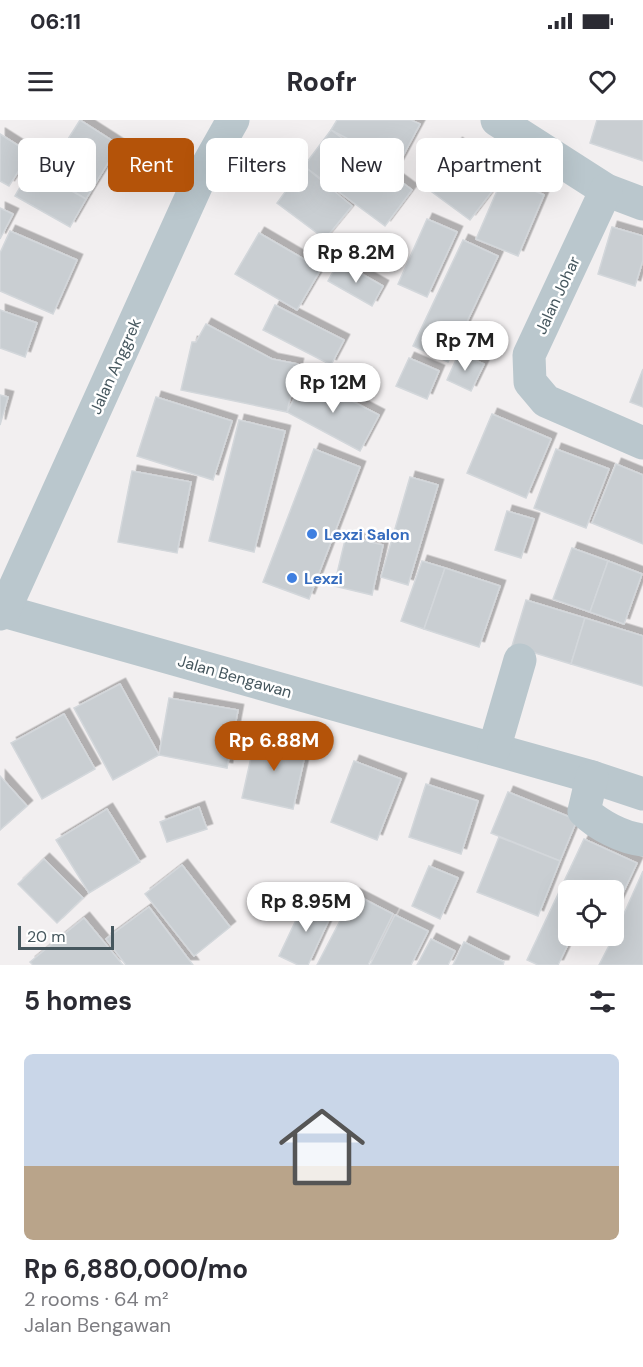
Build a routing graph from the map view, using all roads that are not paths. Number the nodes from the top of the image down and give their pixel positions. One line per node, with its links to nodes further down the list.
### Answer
1 (233, 120): 6 (street, Jalan Anggrek)
2 (497, 120): 3 (street)
3 (606, 190): 4 (street); 5 (street, Jalan Johar)
4 (643, 204)
5 (643, 443)
6 (1, 612): 8 (street, Jalan Bengawan)
7 (520, 660): 8 (street)
8 (494, 750): 9 (street, Jalan Bengawan)
9 (592, 777): 10 (street, Jalan Bengawan); 11 (street)
10 (643, 794)
11 (643, 840)

